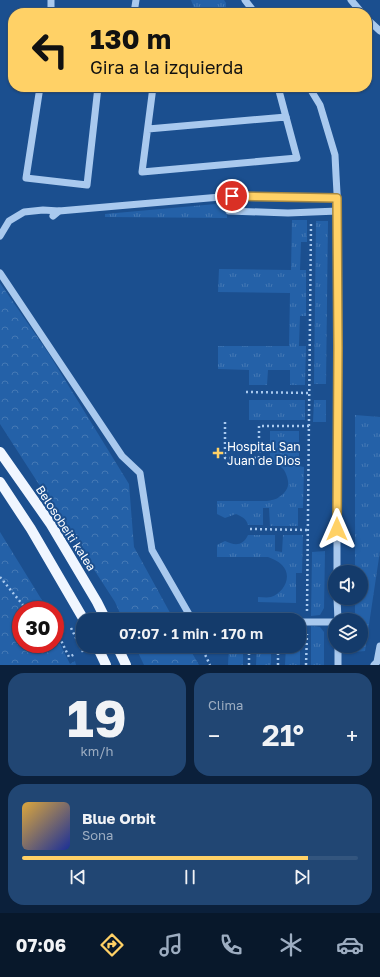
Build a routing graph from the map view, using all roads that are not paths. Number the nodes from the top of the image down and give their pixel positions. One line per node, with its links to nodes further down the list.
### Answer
1 (245, 0): 3 (street)
2 (351, 0): 4 (street)
3 (251, 8)
4 (358, 8)
5 (372, 24): 6 (street)
6 (380, 31)
7 (39, 92): 8 (street)
8 (97, 92)
9 (152, 92): 13 (street)
10 (279, 92): 12 (street)
11 (312, 92): 14 (street)
12 (286, 117): 13 (street); 13 (street)
13 (148, 129)
14 (337, 198): 15 (street); 16 (street)
15 (59, 211): 18 (street); 19 (street)
16 (338, 211): 17 (street); 23 (street)
17 (229, 212)
18 (53, 216)
19 (0, 236)
20 (0, 273): 26 (street)
21 (0, 452): 25 (main road, Belosobeiti kalea)
22 (0, 482): 24 (main road)
23 (337, 565)
24 (80, 613)
25 (102, 613)
26 (188, 613)
27 (306, 622): 28 (street)
28 (328, 622)
29 (380, 646): 36 (street)
30 (100, 653): 33 (main road)
31 (120, 653): 34 (main road)
32 (338, 653): 35 (street)
33 (106, 665)
34 (126, 665)
35 (338, 665)
36 (374, 665)

